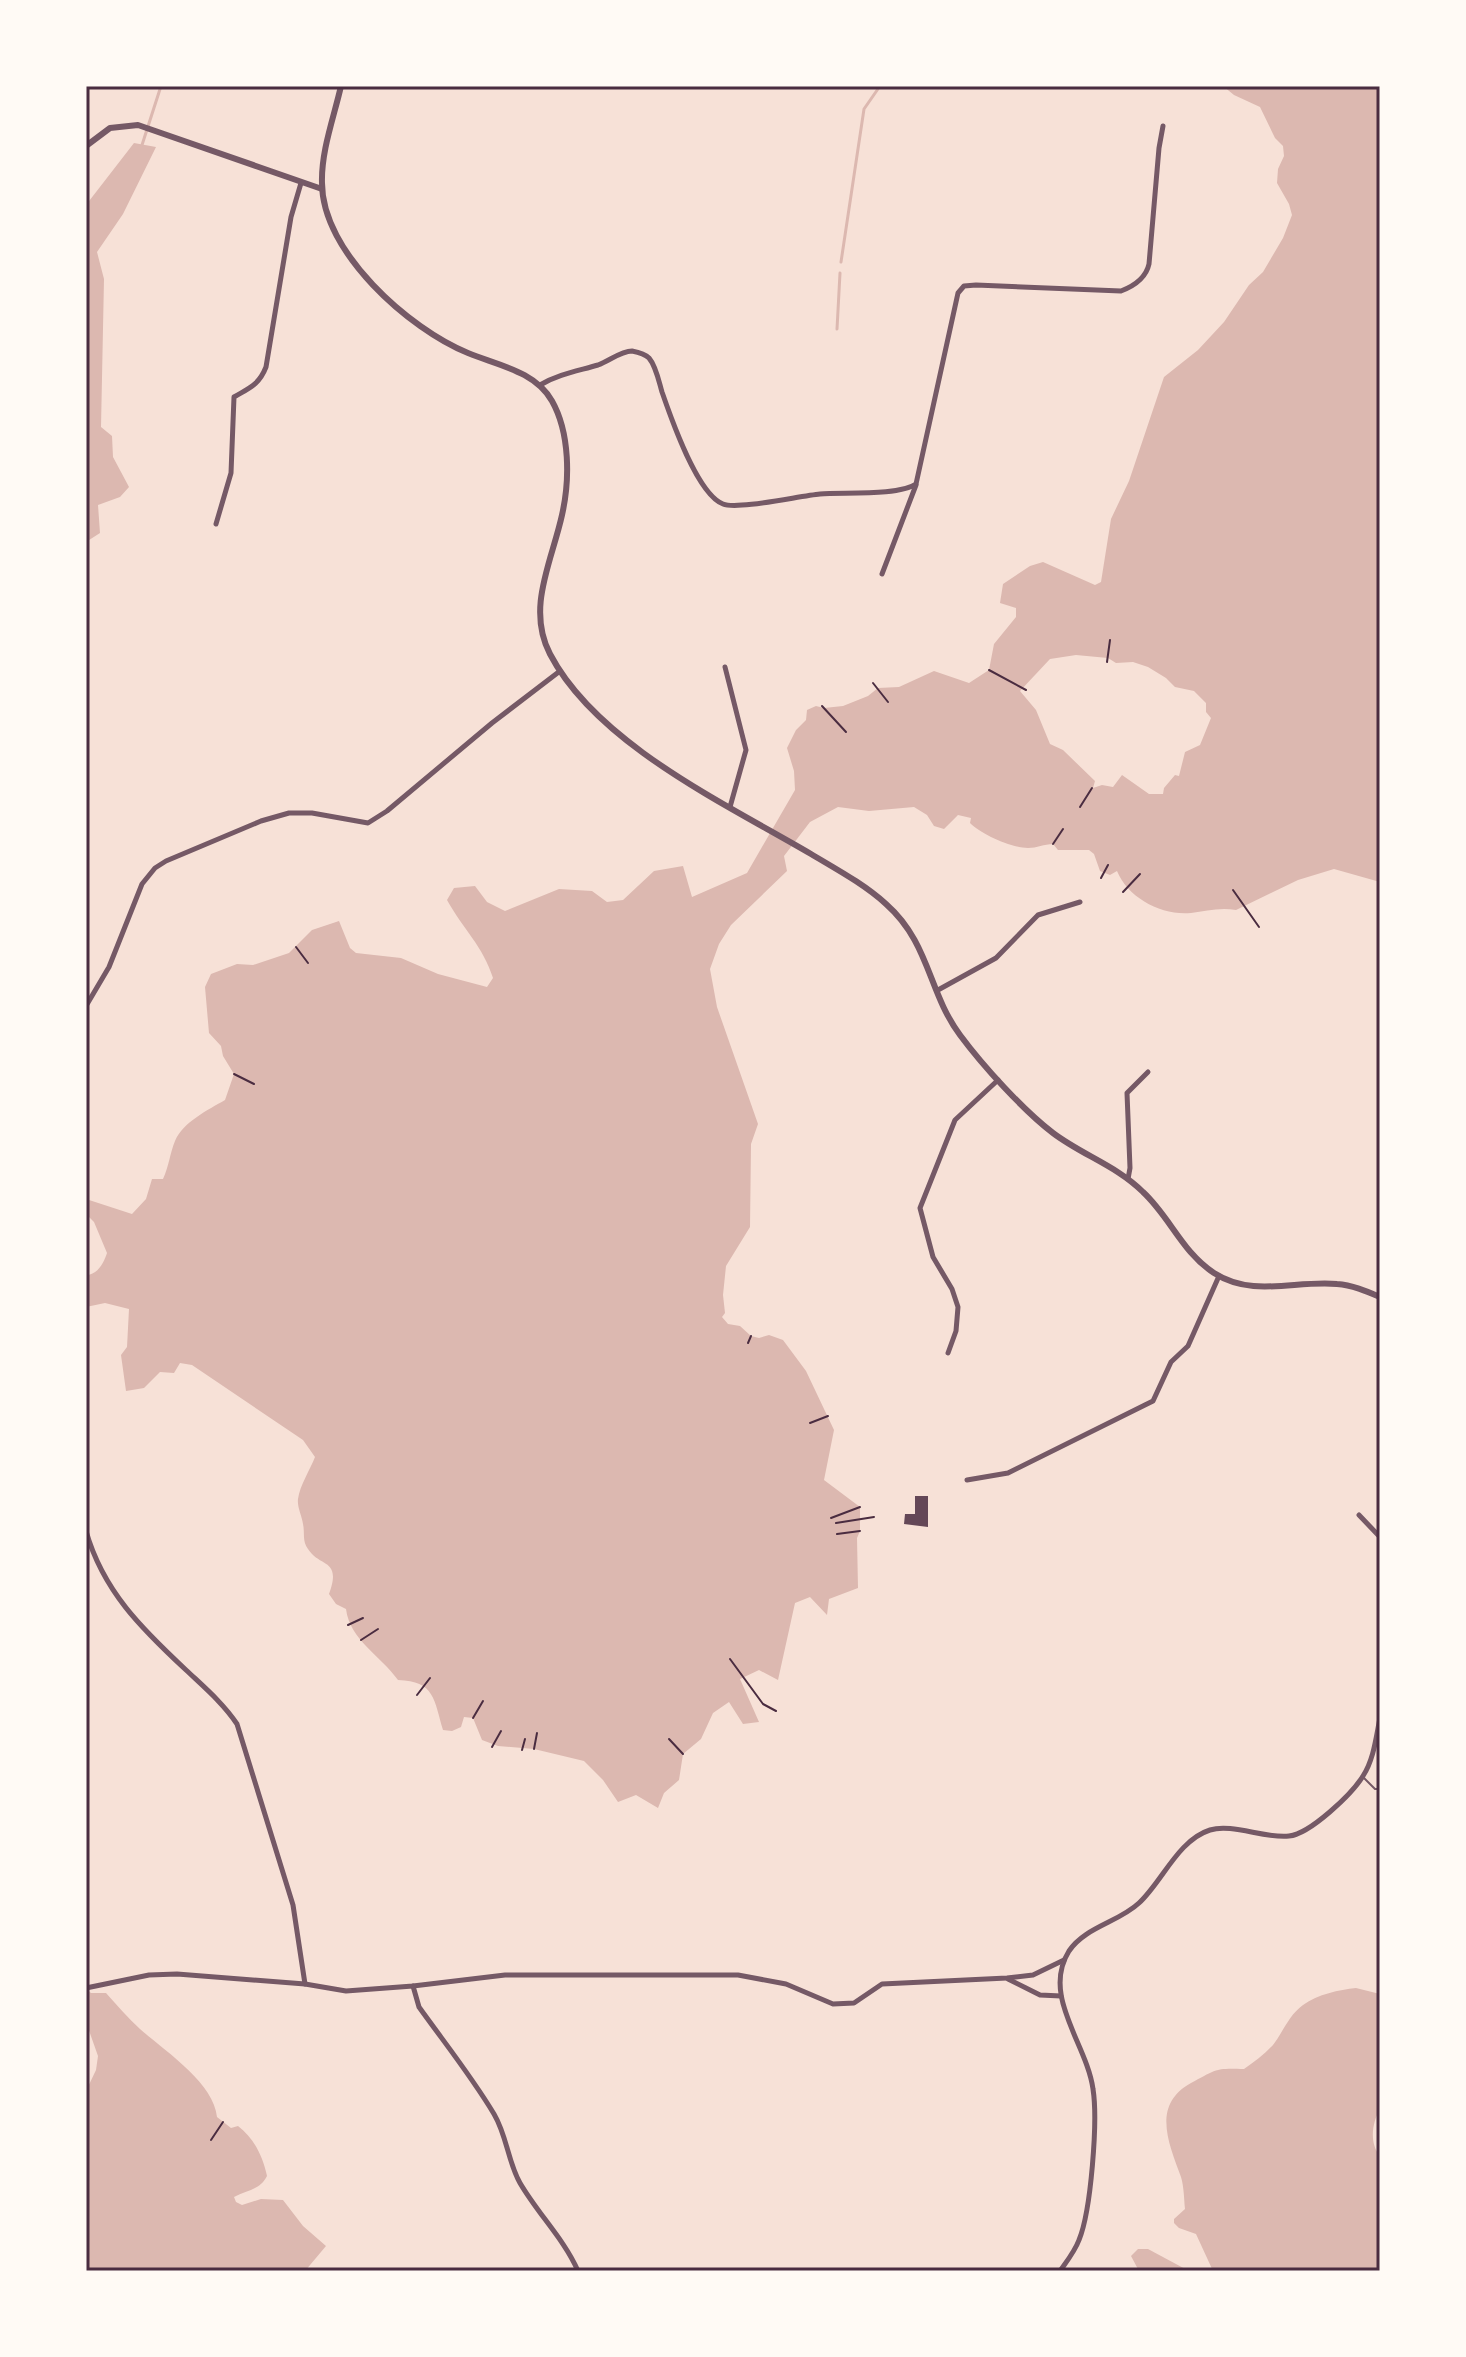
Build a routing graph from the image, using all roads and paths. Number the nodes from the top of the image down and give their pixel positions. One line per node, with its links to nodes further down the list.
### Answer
1 (341, 86): 5 (street)
2 (1163, 126): 7 (street)
3 (86, 146): 4 (street)
4 (301, 183): 5 (street); 8 (street)
5 (322, 189): 6 (street)
6 (540, 385): 7 (street); 14 (street)
7 (916, 484): 9 (street)
8 (216, 524)
9 (882, 574)
10 (1110, 640): 11 (path)
11 (1107, 662)
12 (725, 667): 21 (street)
13 (989, 670): 16 (path)
14 (560, 671): 21 (street); 35 (street)
15 (873, 683): 17 (path)
16 (1026, 690)
17 (888, 702)
18 (822, 706): 19 (path)
19 (846, 732)
20 (1092, 788): 22 (path)
21 (730, 807): 34 (street)
22 (1080, 807)
23 (1063, 829): 24 (path)
24 (1053, 844)
25 (1108, 865): 27 (path)
26 (1140, 874): 29 (path)
27 (1101, 878)
28 (1233, 890): 31 (path)
29 (1123, 892)
30 (1080, 902): 34 (street)
31 (1259, 927)
32 (296, 947): 33 (path)
33 (308, 963)
34 (938, 990): 38 (street)
35 (86, 1006)
36 (1148, 1072): 40 (street)
37 (234, 1074): 39 (path)
38 (999, 1079): 40 (street); 45 (street)
39 (254, 1084)
40 (1128, 1179): 41 (street)
41 (1219, 1276): 42 (street); 48 (street)
42 (1380, 1297)
43 (751, 1336): 44 (path)
44 (748, 1343)
45 (948, 1353)
46 (828, 1416): 47 (path)
47 (810, 1423)
48 (967, 1480)
49 (860, 1507): 52 (path)
50 (1359, 1515): 57 (street)
51 (874, 1517): 53 (path)
52 (831, 1518)
53 (836, 1523)
54 (86, 1531): 81 (street)
55 (860, 1531): 56 (path)
56 (837, 1534)
57 (1380, 1537)
58 (363, 1618): 59 (path)
59 (348, 1625)
60 (378, 1629): 61 (path)
61 (361, 1640)
62 (730, 1659): 66 (path)
63 (430, 1678): 64 (path)
64 (417, 1695)
65 (483, 1701): 67 (path)
66 (776, 1711)
67 (473, 1718)
68 (1380, 1718): 77 (street)
69 (501, 1731): 73 (path)
70 (537, 1733): 74 (path)
71 (525, 1739): 75 (path)
72 (669, 1739): 76 (path)
73 (492, 1747)
74 (534, 1749)
75 (522, 1750)
76 (683, 1754)
77 (1363, 1777): 78 (lane); 79 (street)
78 (1380, 1789)
79 (1064, 1960): 80 (street); 84 (street)
80 (1007, 1978): 82 (street); 84 (street)
81 (305, 1984): 82 (street); 83 (street)
82 (413, 1986): 87 (street)
83 (86, 1988)
84 (1061, 1996): 88 (street)
85 (223, 2122): 86 (path)
86 (211, 2140)
87 (578, 2271)
88 (1060, 2271)

